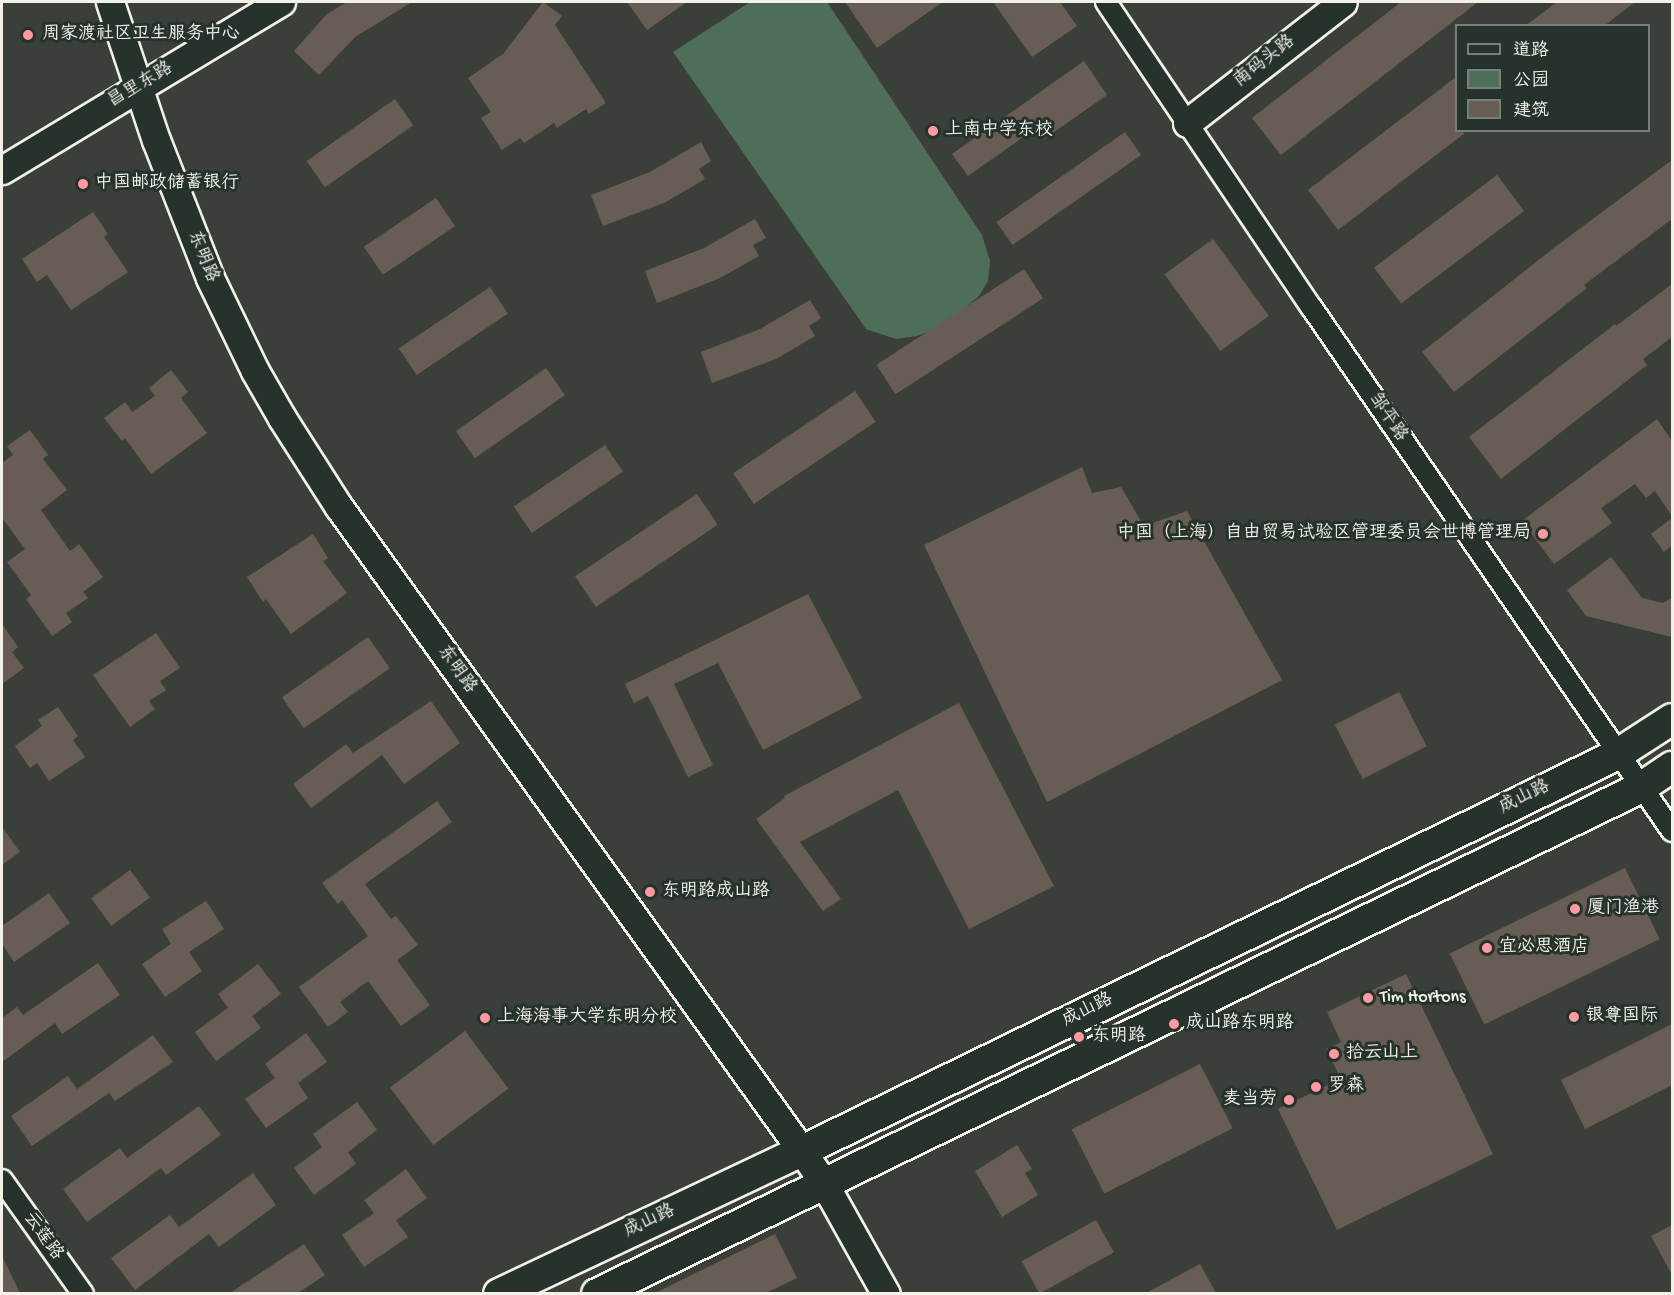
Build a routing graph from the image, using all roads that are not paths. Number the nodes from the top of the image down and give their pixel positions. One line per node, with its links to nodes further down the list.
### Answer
1 (110, 2): 5 (main road, 东明路)
2 (281, 2): 5 (main road, 昌里东路)
3 (1106, 2): 6 (street, 邹平路)
4 (1343, 2): 6 (main road, 南码头路)
5 (138, 88): 7 (main road, 昌里东路); 13 (main road, 东明路)
6 (1186, 123): 9 (street, 邹平路)
7 (2, 170)
8 (1672, 719): 9 (main road, 成山路)
9 (1618, 754): 11 (street, 邹平路); 13 (main road, 成山路)
10 (1672, 767): 11 (main road)
11 (1642, 787): 12 (street, 邹平路); 15 (main road)
12 (1672, 831)
13 (802, 1151): 15 (main road, 东明路); 17 (main road, 成山路)
14 (2, 1180): 16 (street, 云莲路)
15 (825, 1185): 18 (main road); 19 (main road, 东明路)
16 (82, 1293)
17 (499, 1293)
18 (597, 1293)
19 (886, 1293)

